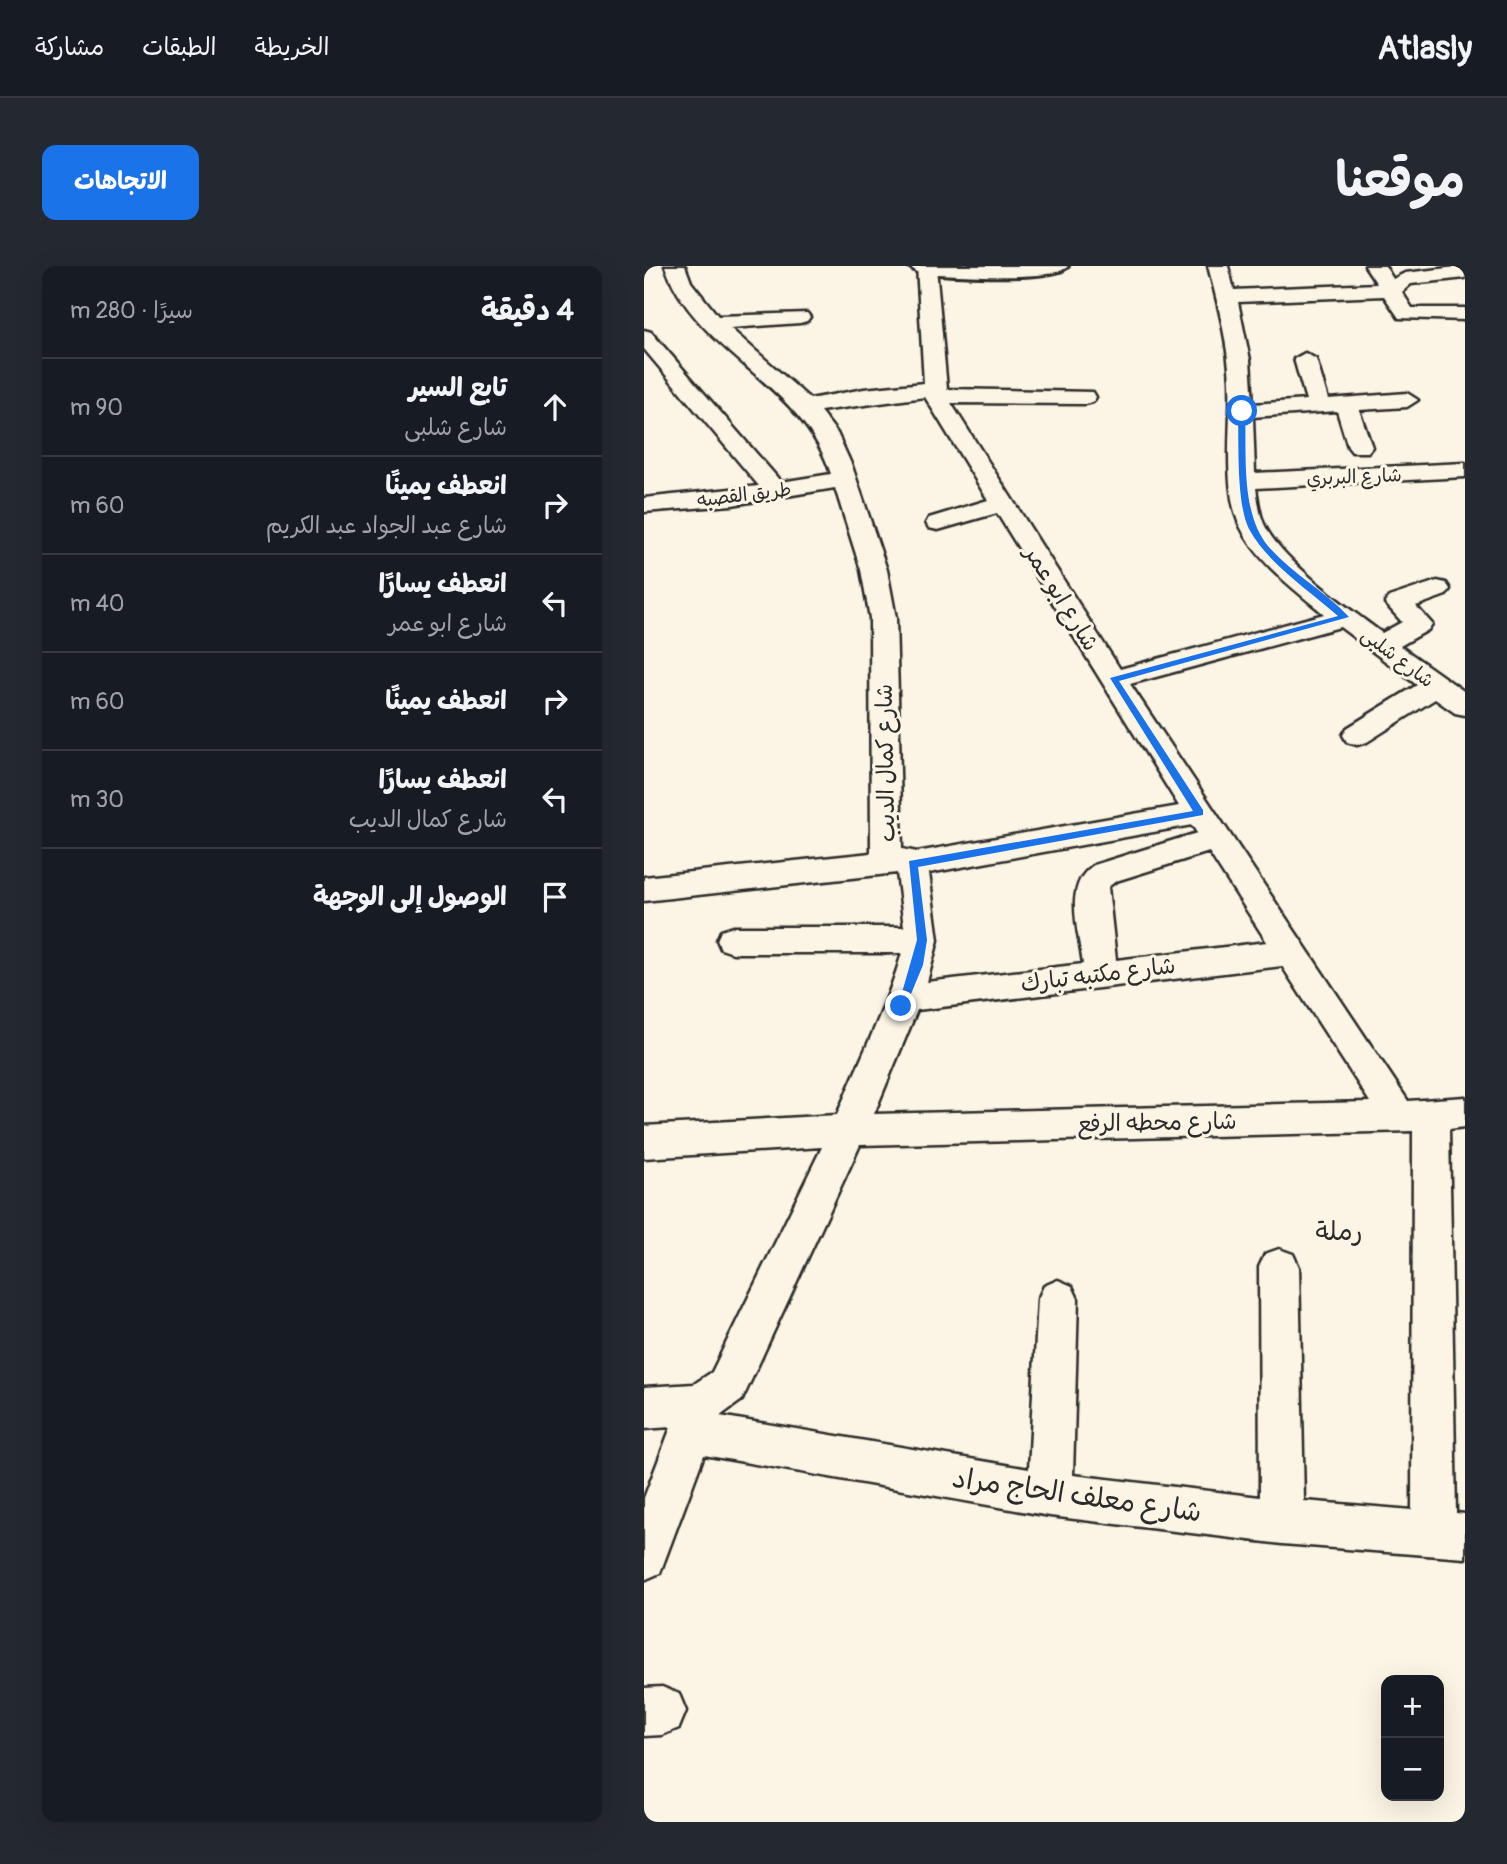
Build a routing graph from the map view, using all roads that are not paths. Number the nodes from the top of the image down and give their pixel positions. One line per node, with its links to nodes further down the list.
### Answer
1 (675, 266): 12 (street, شارع كمال الديب)
2 (919, 266): 6 (main road)
3 (1057, 266): 6 (main road)
4 (1218, 266): 9 (street, شارع شلبى)
5 (1375, 266): 8 (street)
6 (926, 267): 15 (street, شارع ابو عمر)
7 (1465, 272): 8 (street)
8 (1391, 290): 9 (street); 10 (street)
9 (1226, 296): 21 (street, شارع شلبى)
10 (1465, 314)
11 (800, 317): 12 (street)
12 (712, 323): 20 (street, شارع كمال الديب)
13 (644, 336): 27 (street)
14 (1305, 359): 19 (street)
15 (935, 393): 16 (street); 20 (street); 28 (street, شارع ابو عمر)
16 (1085, 397)
17 (1407, 401): 18 (street)
18 (1345, 403): 19 (street); 22 (street)
19 (1319, 405): 21 (street)
20 (805, 407): 24 (street, شارع كمال الديب)
21 (1242, 411): 25 (street, شارع شلبى)
22 (1360, 447)
23 (1454, 471): 25 (street, شارع البربري); 26 (street)
24 (843, 479): 27 (street, طريق القصبه); 39 (street, شارع كمال الديب)
25 (1244, 481): 32 (street, شارع شلبى)
26 (1465, 487)
27 (776, 491): 29 (street, طريق القصبه)
28 (1003, 503): 30 (street); 34 (street, شارع ابو عمر)
29 (644, 505)
30 (939, 523)
31 (1437, 589): 33 (street)
32 (1345, 617): 33 (street, شارع شلبى); 34 (street)
33 (1381, 645): 35 (street, شارع شلبى)
34 (1113, 680): 38 (street, شارع ابو عمر)
35 (1436, 686): 36 (street, شارع شلبى); 37 (street)
36 (1465, 706)
37 (1357, 735)
38 (1208, 825): 39 (street); 43 (street, شارع ابو عمر); 44 (street)
39 (900, 864): 40 (street); 42 (street, شارع كمال الديب)
40 (644, 889)
41 (733, 940): 42 (street)
42 (922, 940): 45 (street, شارع كمال الديب)
43 (1290, 952): 44 (street, شارع مكتبه تبارك); 46 (street, شارع ابو عمر)
44 (1101, 973): 45 (street, شارع مكتبه تبارك)
45 (906, 998): 47 (street, شارع كمال الديب)
46 (1432, 1115): 47 (street, شارع محطه الرفع); 55 (street)
47 (849, 1130): 48 (street, شارع محطه الرفع); 51 (street, شارع كمال الديب)
48 (644, 1142)
49 (1279, 1267): 54 (street)
50 (1058, 1298): 53 (street)
51 (706, 1407): 52 (street, شارع معلف الحاج مراد); 53 (street, شارع معلف الحاج مراد); 56 (street, شارع كمال الديب)
52 (644, 1408)
53 (1050, 1494): 54 (street, شارع معلف الحاج مراد)
54 (1282, 1522): 55 (street, شارع معلف الحاج مراد)
55 (1449, 1535)
56 (644, 1557)

